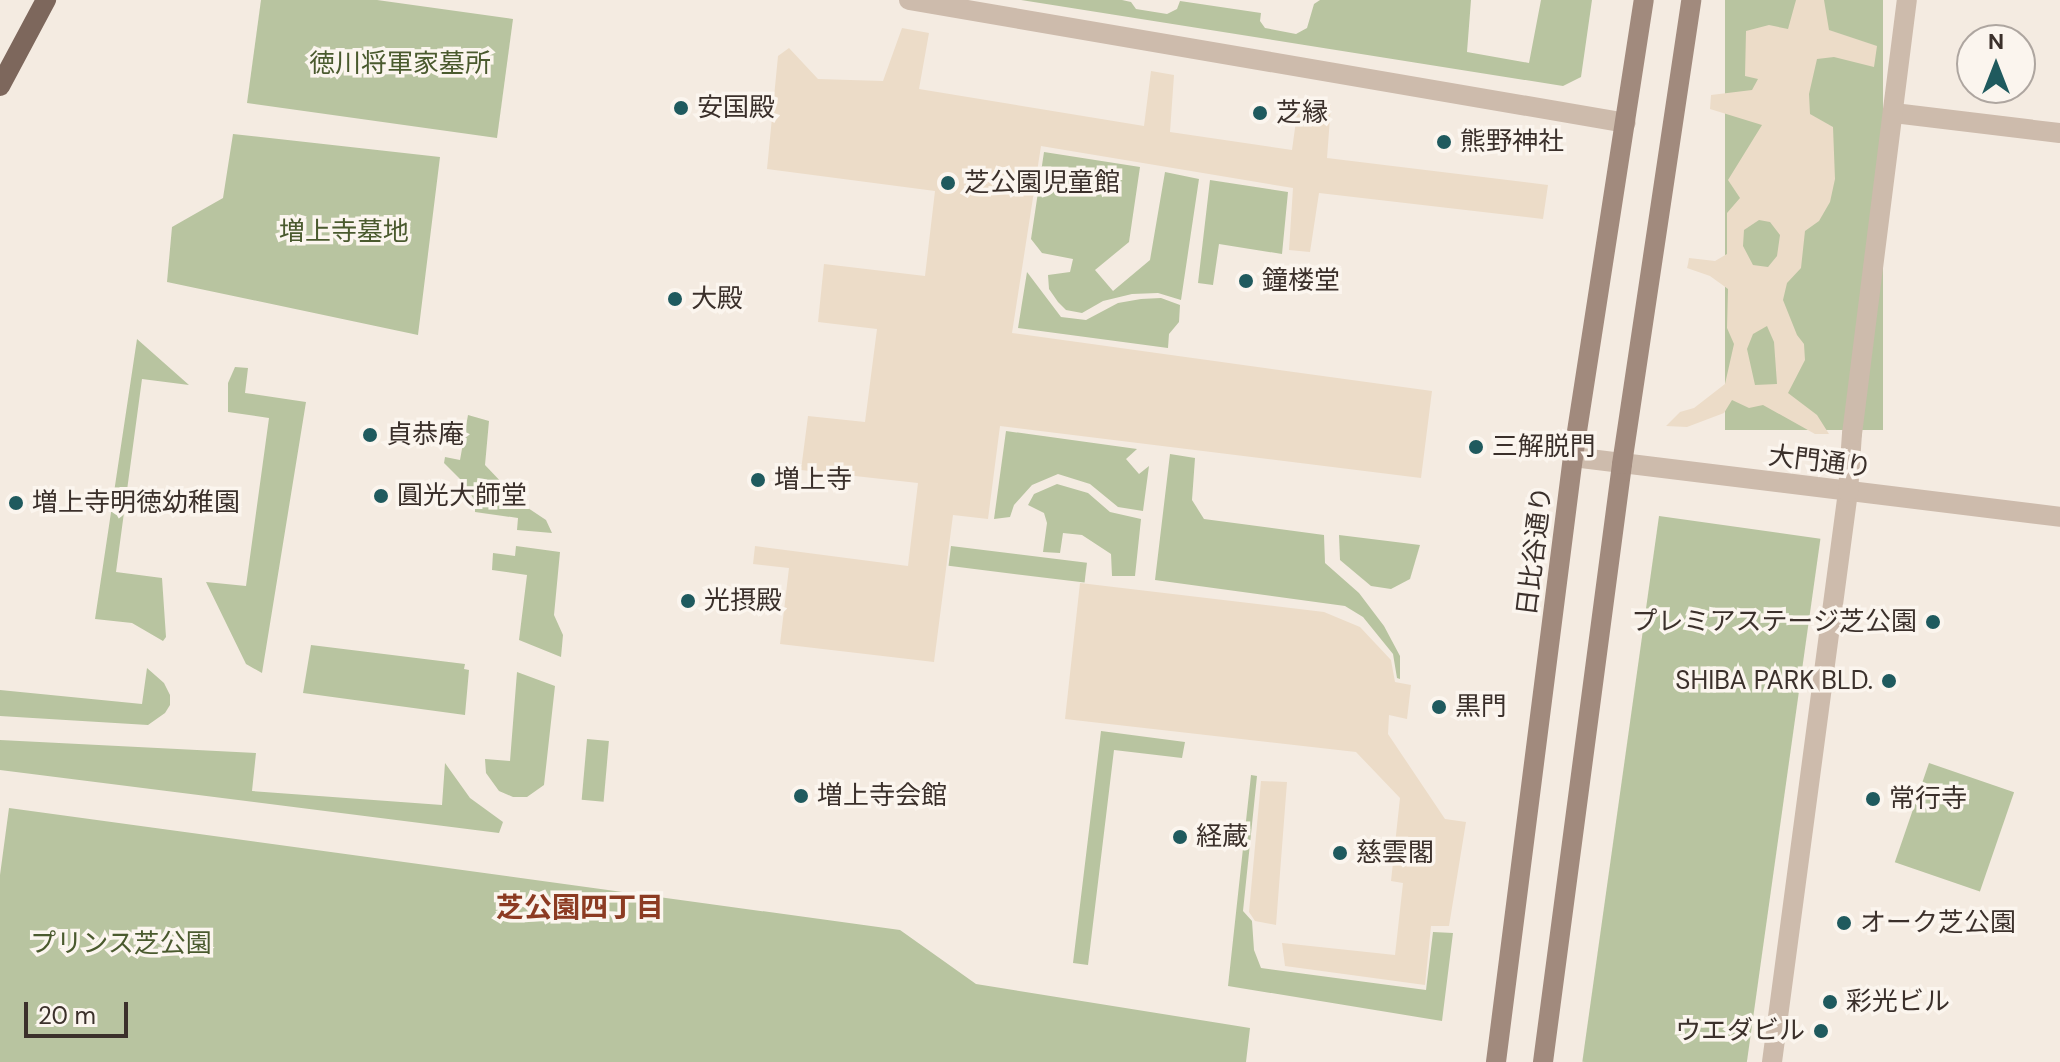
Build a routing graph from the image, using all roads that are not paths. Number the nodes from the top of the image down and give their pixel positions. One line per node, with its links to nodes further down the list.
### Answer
1 (46, 0): 6 (main road)
2 (909, 0): 8 (street)
3 (1644, 0): 8 (main road, 日比谷通り)
4 (1691, 0): 11 (main road)
5 (1907, 0): 7 (street)
6 (0, 86)
7 (1894, 113): 9 (street); 12 (street)
8 (1626, 123): 10 (main road, 日比谷通り)
9 (2060, 133)
10 (1573, 457): 11 (street, 大門通り); 14 (main road, 日比谷通り)
11 (1622, 464): 12 (street, 大門通り); 15 (main road)
12 (1848, 492): 13 (street, 大門通り); 16 (street)
13 (2060, 517)
14 (1496, 1062)
15 (1543, 1062)
16 (1772, 1062)

